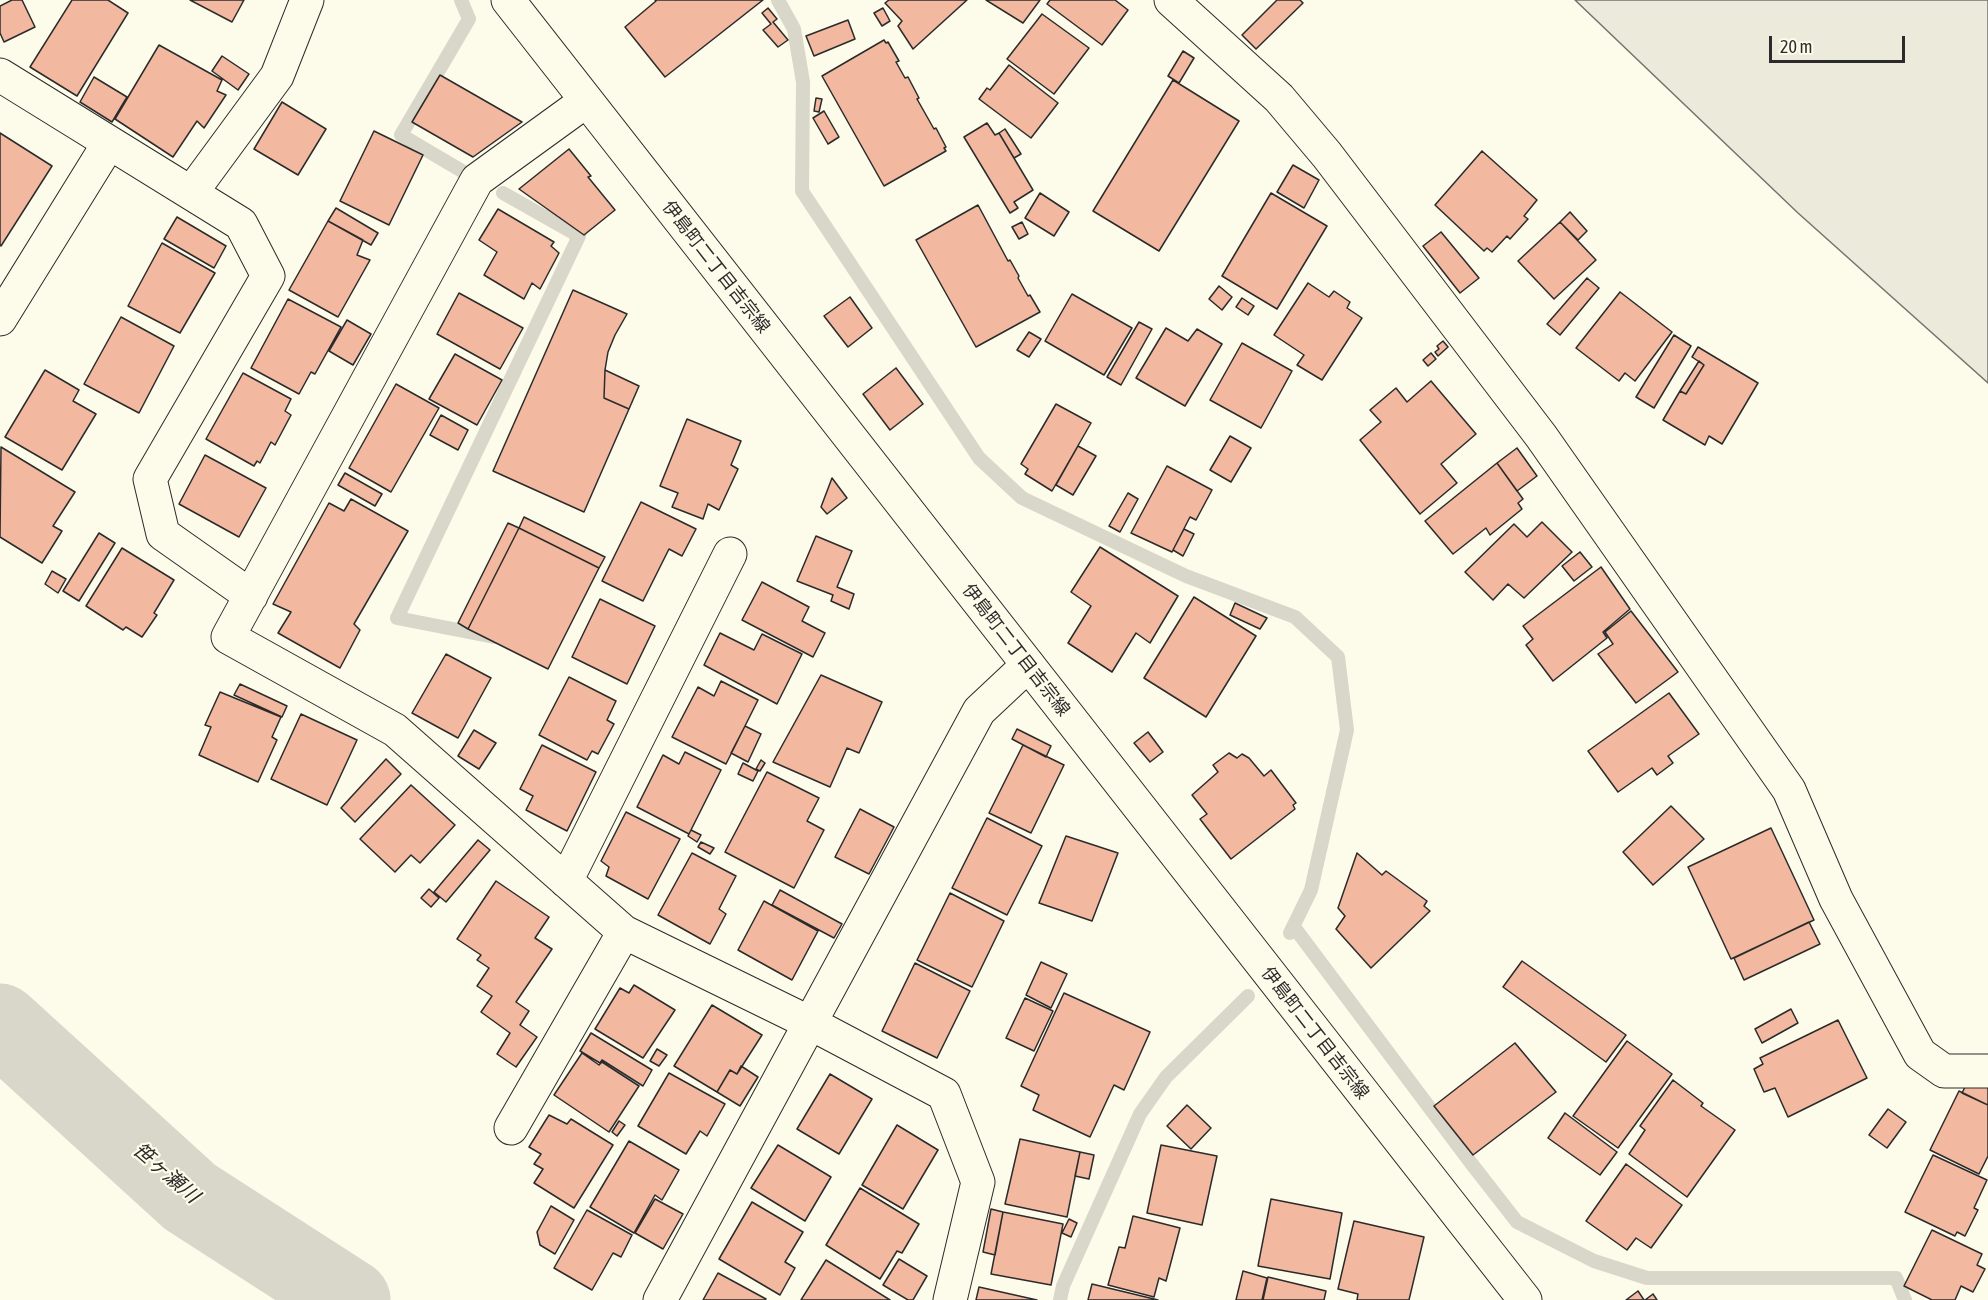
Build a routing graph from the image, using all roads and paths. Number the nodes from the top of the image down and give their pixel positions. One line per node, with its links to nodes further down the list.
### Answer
1 (307, 0): 7 (street)
2 (508, 0): 5 (street, 伊島町二丁目吉宗線)
3 (1171, 0): 15 (street)
4 (0, 75): 6 (street)
5 (586, 101): 10 (street); 11 (street, 伊島町二丁目吉宗線)
6 (109, 143): 7 (street); 8 (street)
7 (191, 193): 10 (street)
8 (0, 319)
9 (730, 554): 12 (street)
10 (251, 596): 12 (street)
11 (1028, 665): 14 (street); 19 (street, 伊島町二丁目吉宗線)
12 (566, 881): 13 (street)
13 (624, 932): 14 (street); 16 (street)
14 (810, 1023): 17 (street); 18 (street)
15 (1988, 1071)
16 (511, 1128)
17 (660, 1300)
18 (950, 1300)
19 (1525, 1300)

